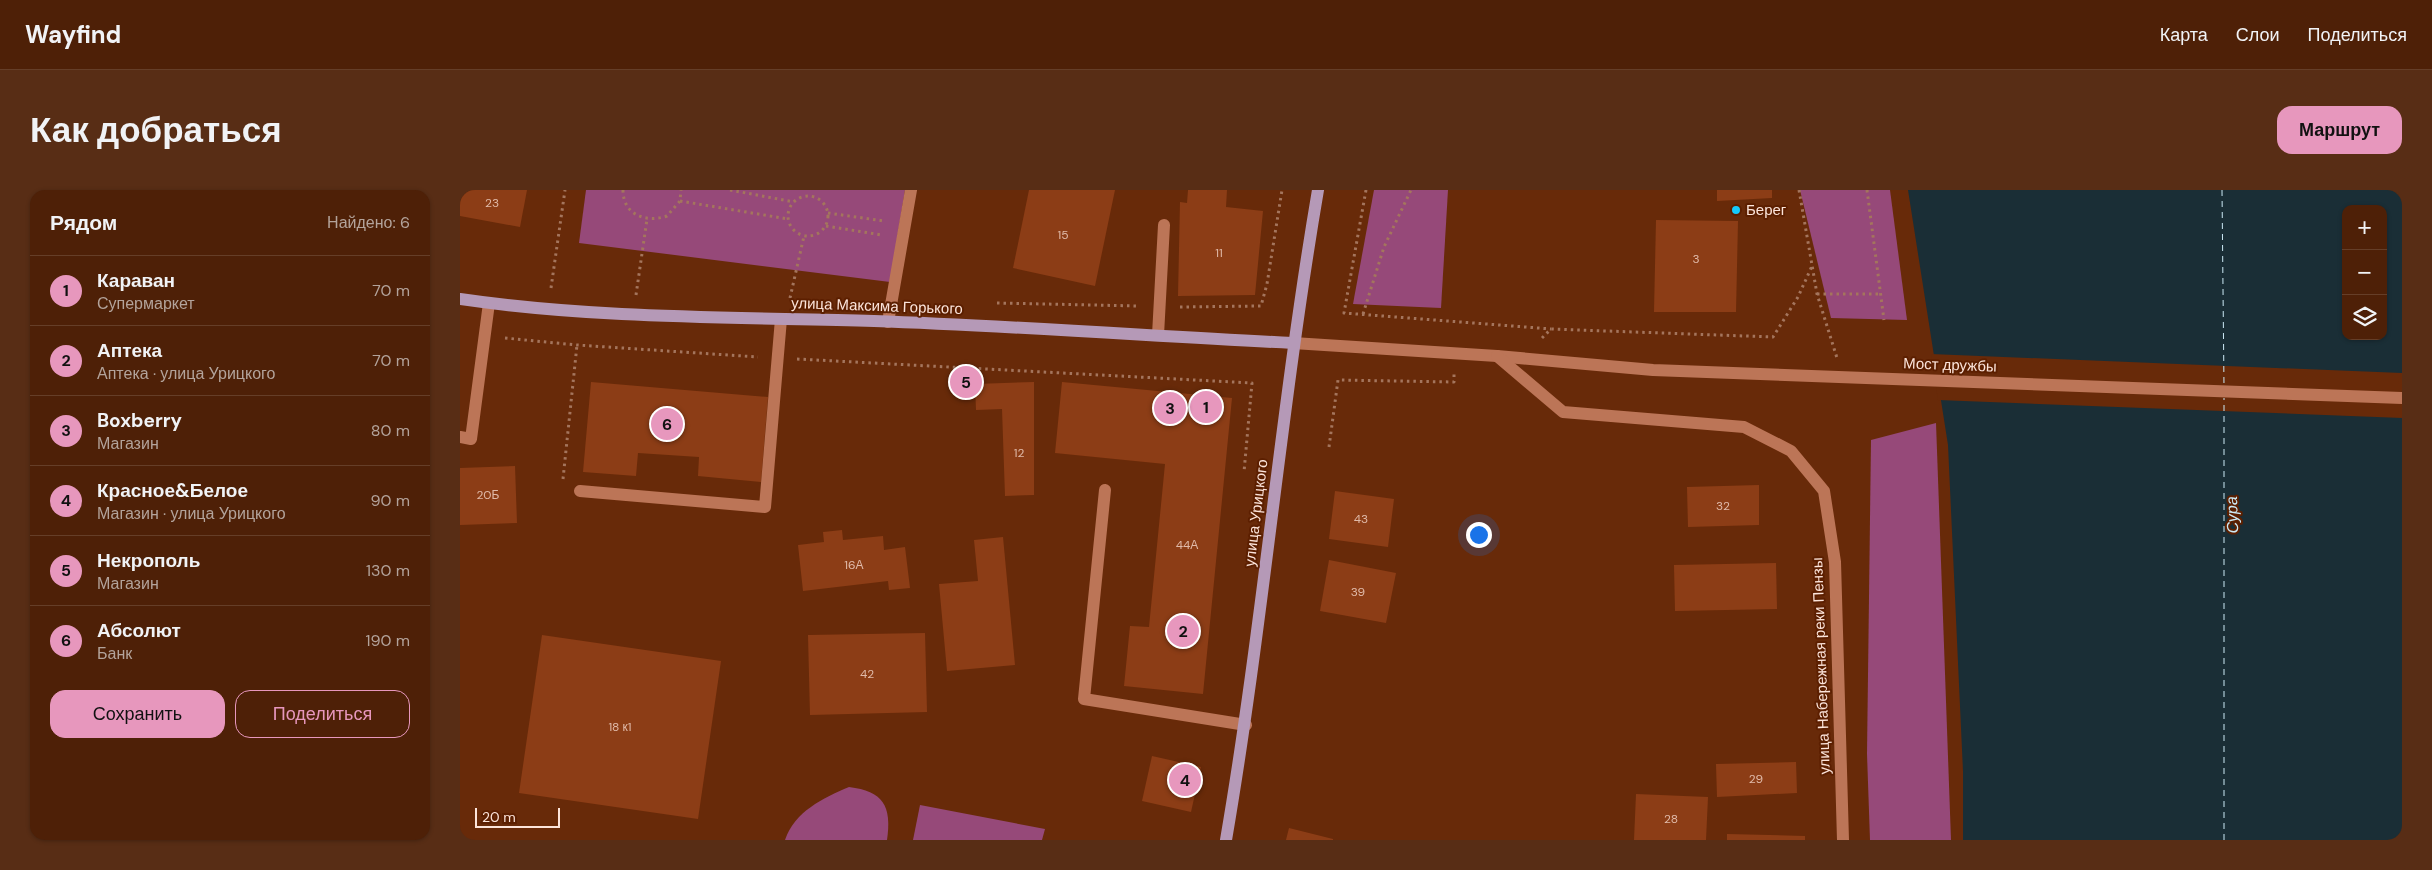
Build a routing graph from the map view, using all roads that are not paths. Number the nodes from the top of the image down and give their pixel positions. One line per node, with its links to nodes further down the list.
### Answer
1 (911, 190): 7 (street)
2 (1318, 190): 9 (main road, улица Урицкого)
3 (1164, 225): 8 (street)
4 (460, 299): 5 (main road, улица Максима Горького)
5 (489, 304): 6 (main road, улица Максима Горького); 12 (street)
6 (781, 319): 7 (main road, улица Максима Горького); 14 (street)
7 (888, 322): 8 (main road, улица Максима Горького)
8 (1158, 335): 9 (main road, улица Максима Горького)
9 (1293, 343): 10 (street, Мост дружбы); 15 (main road, улица Урицкого)
10 (1497, 356): 11 (street, Мост дружбы); 17 (street, улица Набережная реки Пензы)
11 (2402, 398)
12 (460, 437)
13 (1105, 490): 15 (street)
14 (580, 491)
15 (1246, 725): 16 (main road, улица Урицкого)
16 (1226, 840)
17 (1843, 840)

